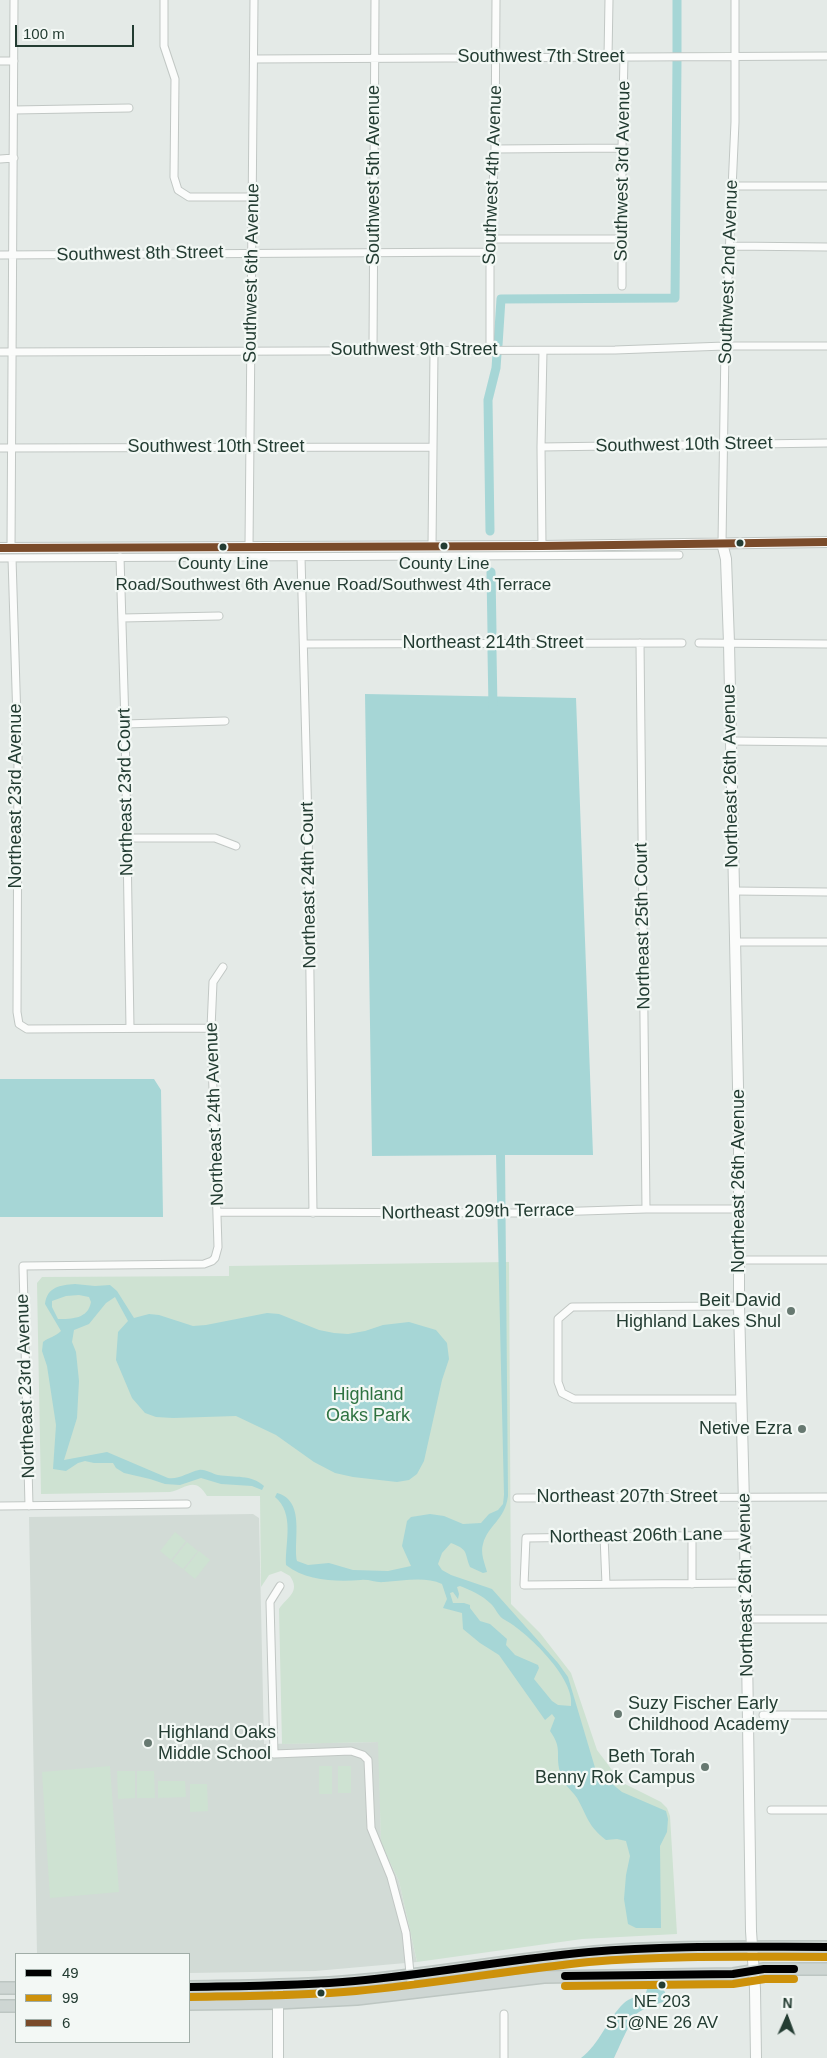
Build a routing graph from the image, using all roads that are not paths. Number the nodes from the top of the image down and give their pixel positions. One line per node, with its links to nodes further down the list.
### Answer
1 (14, 0): 16 (street, Northeast 23rd Avenue)
2 (164, 0): 25 (street)
3 (254, 0): 14 (street, Southwest 6th Avenue)
4 (375, 0): 12 (street, Southwest 5th Avenue)
5 (496, 0): 13 (street, Southwest 4th Avenue)
6 (609, 0): 10 (street, Southwest 3rd Avenue)
7 (735, 0): 8 (street, Southwest 2nd Avenue)
8 (735, 56): 9 (street, Southwest 7th Street); 11 (street, Southwest 7th Street); 23 (street, Southwest 2nd Avenue)
9 (827, 56)
10 (608, 57): 11 (street, Southwest 7th Street); 13 (street, Southwest 7th Street)
11 (624, 57): 19 (street, Southwest 3rd Avenue)
12 (375, 58): 13 (street, Southwest 7th Street); 14 (street, Southwest 7th Street); 32 (street, Southwest 5th Avenue)
13 (497, 58): 20 (street, Southwest 4th Avenue)
14 (254, 59): 25 (street, Southwest 6th Avenue)
15 (0, 61): 16 (street)
16 (14, 61): 18 (street, Northeast 23rd Avenue)
17 (129, 108): 18 (street)
18 (14, 110): 21 (street, Northeast 23rd Avenue)
19 (622, 148): 20 (street); 27 (street, Southwest 3rd Avenue)
20 (495, 149): 26 (street, Southwest 4th Avenue)
21 (14, 158): 22 (street); 34 (street, Northeast 23rd Avenue)
22 (0, 159)
23 (732, 186): 24 (street); 28 (street, Southwest 2nd Avenue)
24 (827, 186)
25 (253, 197): 30 (street, Southwest 6th Avenue)
26 (490, 239): 27 (street); 31 (street, Southwest 4th Avenue)
27 (622, 239): 35 (street, Southwest 3rd Avenue)
28 (730, 246): 29 (street); 36 (street, Southwest 2nd Avenue)
29 (827, 247)
30 (252, 252): 32 (street, Southwest 8th Street); 34 (street, Southwest 8th Street); 38 (street, Southwest 6th Avenue)
31 (490, 252): 32 (street, Southwest 8th Street); 40 (street, Southwest 4th Avenue)
32 (374, 254): 39 (street, Southwest 5th Avenue)
33 (0, 255): 34 (street, Southwest 8th Street)
34 (14, 255): 44 (street, Northeast 23rd Avenue)
35 (622, 286)
36 (725, 346): 37 (street, Southwest 9th Street); 42 (street, Southwest 9th Street); 46 (street, Southwest 2nd Avenue)
37 (827, 346)
38 (252, 350): 39 (street, Southwest 9th Street); 44 (street, Southwest 9th Street); 47 (street, Southwest 6th Avenue)
39 (373, 350): 41 (street, Southwest 9th Street)
40 (490, 350): 41 (street, Southwest 9th Street); 42 (street, Southwest 9th Street)
41 (434, 351): 48 (street)
42 (544, 351): 49 (street)
43 (0, 352): 44 (street, Southwest 9th Street)
44 (14, 352): 51 (street, Northeast 23rd Avenue)
45 (827, 443): 46 (street, Southwest 10th Street)
46 (724, 444): 49 (street, Southwest 10th Street); 53 (street, Southwest 2nd Avenue)
47 (251, 447): 48 (street, Southwest 10th Street); 51 (street, Southwest 10th Street); 54 (street, Southwest 6th Avenue)
48 (432, 447): 55 (street)
49 (541, 447): 56 (street)
50 (0, 448): 51 (street, Southwest 10th Street)
51 (10, 448): 58 (street, Northeast 23rd Avenue)
52 (827, 542): 53 (street)
53 (722, 544): 56 (street); 68 (street, Northeast 26th Avenue)
54 (250, 546): 55 (street); 58 (street)
55 (432, 546): 56 (street)
56 (542, 546)
57 (0, 548): 58 (street)
58 (12, 553): 60 (street); 62 (street); 82 (street, Northeast 23rd Avenue)
59 (679, 555): 61 (street)
60 (120, 557): 61 (street); 64 (street, Northeast 23rd Court)
61 (301, 557): 69 (street, Northeast 24th Court)
62 (0, 558)
63 (219, 616): 64 (street)
64 (122, 618): 72 (street, Northeast 23rd Court)
65 (640, 643): 66 (street, Northeast 214th Street); 69 (street, Northeast 214th Street); 84 (street, Northeast 25th Court)
66 (682, 643)
67 (699, 643): 68 (street)
68 (729, 643): 70 (street); 73 (street, Northeast 26th Avenue)
69 (304, 644): 87 (street, Northeast 24th Court)
70 (827, 644)
71 (226, 721): 72 (street)
72 (125, 724): 75 (street, Northeast 23rd Court)
73 (731, 741): 74 (street); 77 (street, Northeast 26th Avenue)
74 (827, 742)
75 (127, 838): 76 (street); 82 (street, Northeast 23rd Court)
76 (236, 846)
77 (734, 891): 78 (street); 79 (street, Northeast 26th Avenue)
78 (827, 892)
79 (735, 942): 80 (street); 85 (street, Northeast 26th Avenue)
80 (827, 942)
81 (223, 967): 83 (street, Northeast 24th Avenue)
82 (130, 1028): 83 (street)
83 (211, 1028): 86 (street, Northeast 24th Avenue)
84 (646, 1209): 85 (street, Northeast 209th Terrace); 87 (street, Northeast 209th Terrace)
85 (738, 1209): 88 (street, Northeast 26th Avenue)
86 (218, 1212): 87 (street, Northeast 209th Terrace); 90 (street, Northeast 24th Avenue)
87 (313, 1213)
88 (739, 1260): 89 (street); 91 (street, Northeast 26th Avenue)
89 (827, 1260)
90 (23, 1266): 98 (street, Northeast 23rd Avenue)
91 (739, 1306): 92 (street, Northeast 26th Avenue); 92 (street)
92 (741, 1399): 93 (street, Northeast 26th Avenue)
93 (744, 1497): 94 (street, Northeast 207th Street); 95 (street, Northeast 207th Street); 99 (street, Northeast 26th Avenue)
94 (827, 1497)
95 (517, 1498)
96 (187, 1504): 98 (street)
97 (0, 1506): 98 (street)
98 (30, 1506)
99 (745, 1535): 101 (street, Northeast 206th Lane); 102 (street, Northeast 26th Avenue)
100 (604, 1536): 101 (street, Northeast 206th Lane); 103 (street); 103 (street, Northeast 206th Lane)
101 (692, 1536): 104 (street)
102 (746, 1583): 104 (street); 106 (street, Northeast 26th Avenue)
103 (606, 1584): 104 (street)
104 (692, 1584)
105 (280, 1586): 116 (street)
106 (746, 1619): 107 (street); 113 (street, Northeast 26th Avenue)
107 (827, 1619)
108 (763, 1715): 109 (street)
109 (827, 1715)
110 (771, 1810): 111 (street)
111 (827, 1810)
112 (827, 1947): 113 (main road)
113 (752, 1948): 115 (street, Northeast 26th Avenue); 116 (main road)
114 (827, 1969): 115 (main road)
115 (754, 1971): 121 (main road); 129 (street, Northeast 26th Avenue)
116 (410, 1975): 117 (main road); 121 (street)
117 (278, 1986): 118 (main road); 122 (street)
118 (190, 1987)
119 (0, 1988): 120 (main road)
120 (15, 1988)
121 (412, 1993): 122 (main road)
122 (278, 2003): 123 (main road); 127 (street)
123 (190, 2004)
124 (0, 2006): 125 (main road)
125 (15, 2006)
126 (504, 2014): 128 (street)
127 (278, 2058)
128 (504, 2058)
129 (756, 2058)

